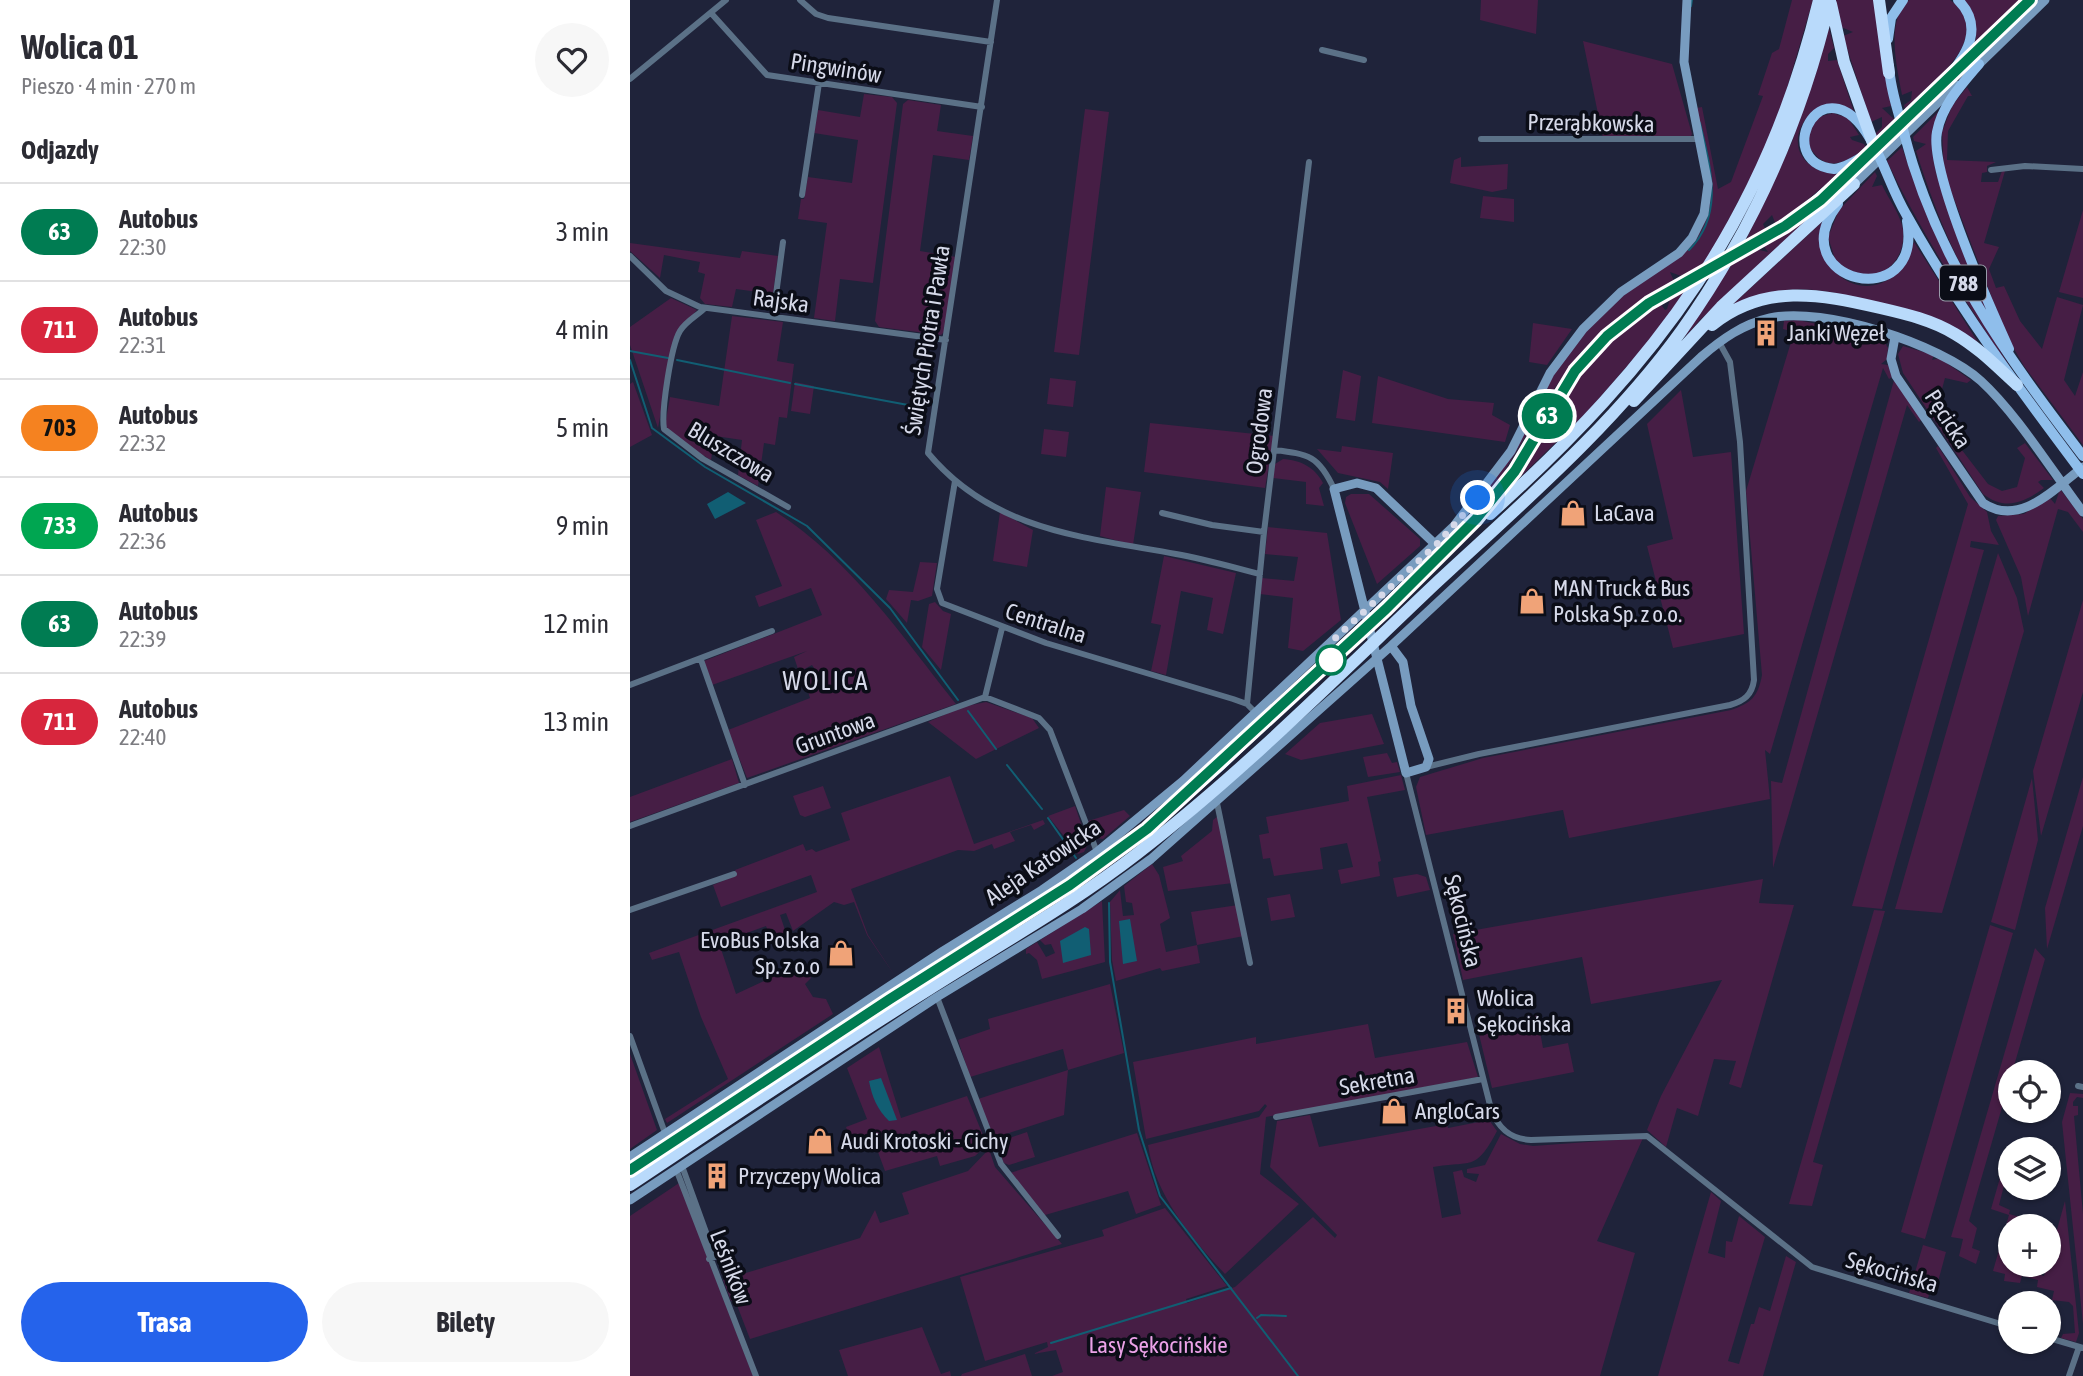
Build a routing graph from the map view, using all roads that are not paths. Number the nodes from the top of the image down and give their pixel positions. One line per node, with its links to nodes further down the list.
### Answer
1 (726, 0): 12 (street)
2 (800, 0): 13 (street)
3 (997, 0): 13 (street, Świętych Piotra i Pawła)
4 (1687, 0): 24 (street, Aleja Katowicka)
5 (1819, 0): 54 (highway)
6 (1830, 0): 22 (highway); 47 (highway)
7 (1879, 0): 17 (highway)
8 (1903, 0): 17 (main road)
9 (1958, 0): 20 (main road)
10 (2030, 0): 20 (street)
11 (2045, 0): 16 (street)
12 (711, 13): 18 (street); 19 (street, Pingwinów)
13 (991, 42): 21 (street, Świętych Piotra i Pawła)
14 (1322, 50): 15 (street)
15 (1364, 60)
16 (1979, 64): 29 (street); 40 (main road)
17 (1889, 73): 40 (main road, 788)
18 (630, 79)
19 (818, 83): 21 (street, Pingwinów); 30 (street)
20 (1939, 88): 25 (main road)
21 (982, 107): 37 (street, Świętych Piotra i Pawła)
22 (1866, 129): 25 (highway); 25 (main road)
23 (1482, 139): 24 (street, Przerąbkowska)
24 (1699, 139): 52 (street, Aleja Katowicka)
25 (1874, 148): 31 (main road); 54 (highway)
26 (1309, 162): 41 (street, Ogrodowa)
27 (2083, 169): 28 (street)
28 (1991, 170)
29 (1854, 184): 31 (main road); 39 (highway)
30 (802, 195)
31 (1904, 212): 40 (main road, 788)
32 (783, 242): 35 (street)
33 (630, 256): 34 (street, Rajska)
34 (705, 308): 35 (street, Rajska); 48 (street, Bluszczowa)
35 (773, 317): 37 (street, Rajska)
36 (1895, 337): 38 (street); 43 (street, Pęcicka); 49 (street)
37 (946, 340): 45 (street, Świętych Piotra i Pawła)
38 (1719, 342): 57 (street); 63 (street)
39 (1672, 360): 40 (highway); 47 (highway)
40 (2020, 382): 42 (main road, 788); 44 (main road, 788)
41 (1275, 450): 46 (street, Sękocińska); 51 (street, Ogrodowa)
42 (2083, 456)
43 (2083, 466)
44 (2083, 474)
45 (955, 481): 53 (street, Świętych Piotra i Pawła); 55 (street, Centralna)
46 (1334, 489): 52 (street); 64 (street, Sękocińska)
47 (1538, 489): 80 (highway)
48 (788, 507)
49 (2083, 512)
50 (1162, 513): 51 (street)
51 (1264, 531): 53 (street, Ogrodowa)
52 (1436, 545): 62 (street, Aleja Katowicka)
53 (1260, 574): 61 (street, Ogrodowa)
54 (1412, 584): 79 (highway)
55 (1002, 628): 60 (street); 61 (street, Centralna)
56 (772, 631): 58 (street)
57 (1391, 646): 63 (street); 66 (street)
58 (701, 660): 59 (street); 65 (street)
59 (630, 685)
60 (985, 697): 65 (street, Gruntowa); 68 (street)
61 (1247, 704): 62 (street)
62 (1255, 713): 68 (street, Aleja Katowicka)
63 (1426, 768): 64 (street)
64 (1406, 773): 74 (street, Sękocińska)
65 (744, 785): 67 (street, Gruntowa)
66 (1217, 803): 71 (street); 72 (street)
67 (630, 826)
68 (1097, 852): 76 (street, Aleja Katowicka)
69 (734, 874): 70 (street)
70 (630, 911)
71 (1250, 963)
72 (937, 997): 78 (street); 82 (street)
73 (630, 1036): 76 (street)
74 (1483, 1079): 75 (street, Sekretna); 83 (street, Sękocińska)
75 (1276, 1117)
76 (665, 1133): 77 (street, Aleja Katowicka)
77 (630, 1157)
78 (679, 1167): 81 (street); 86 (street, Leśników)
79 (630, 1170)
80 (630, 1185)
81 (630, 1200)
82 (1058, 1236)
83 (1998, 1323)
84 (2061, 1341): 85 (street)
85 (2081, 1347): 87 (street)
86 (756, 1376)
87 (2069, 1376)

